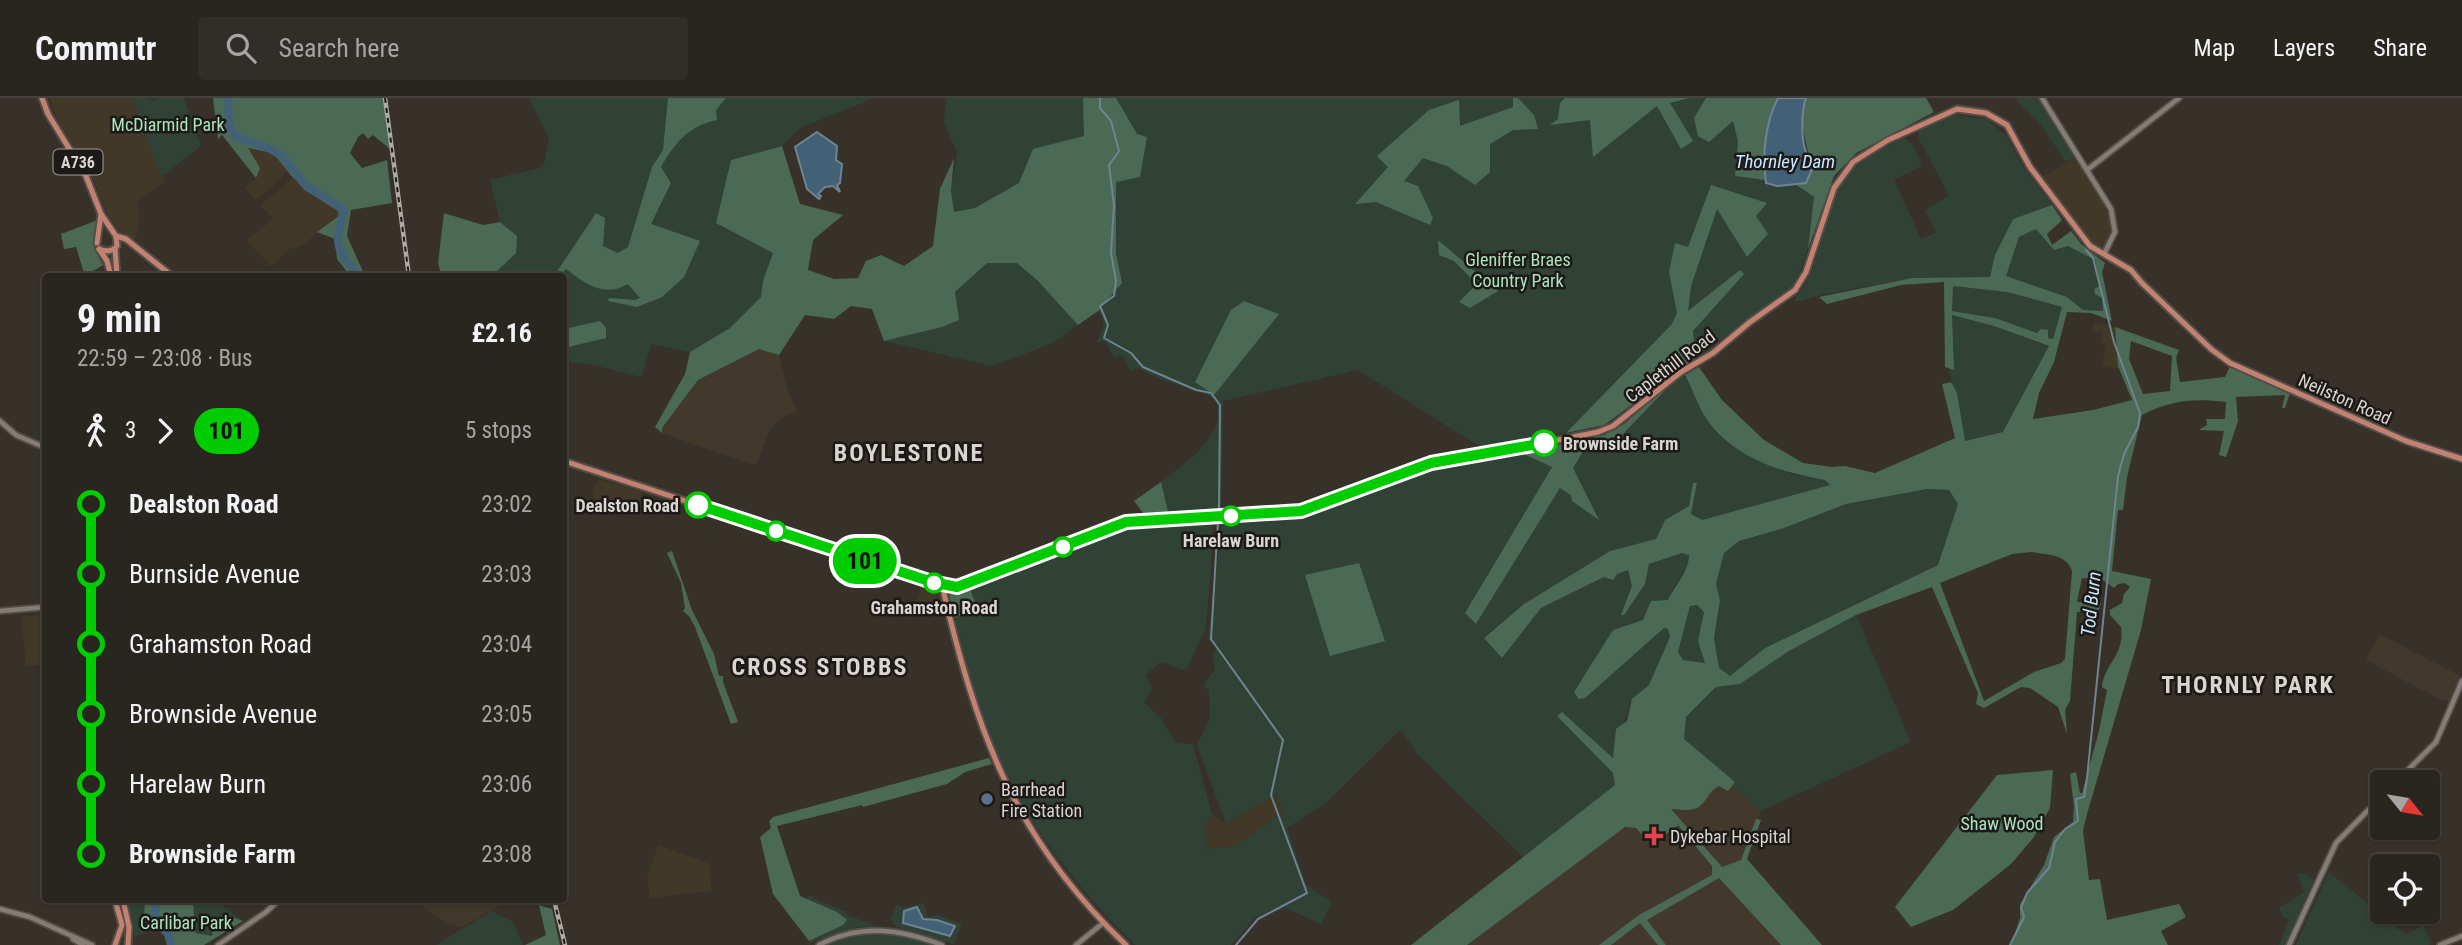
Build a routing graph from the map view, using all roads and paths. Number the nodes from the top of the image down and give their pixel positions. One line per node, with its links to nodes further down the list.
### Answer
1 (42, 98): 5 (main road, A736)
2 (2042, 98): 4 (street)
3 (2179, 98): 4 (street)
4 (2087, 170): 10 (street)
5 (101, 214): 6 (main road, A736); 7 (main road, A736)
6 (115, 235): 7 (main road); 8 (main road, A736); 9 (main road)
7 (98, 246): 8 (main road); 11 (main road)
8 (116, 247): 9 (main road); 12 (main road, A736)
9 (137, 248): 13 (main road)
10 (2104, 255): 14 (main road, Caplethill Road); 19 (main road, Caplethill Road)
11 (110, 273)
12 (117, 273)
13 (168, 273)
14 (2220, 357): 17 (main road, Neilston Road)
15 (0, 421): 16 (street)
16 (42, 445)
17 (2462, 458)
18 (567, 462): 19 (main road)
19 (942, 585): 29 (main road)
20 (42, 607): 21 (street)
21 (0, 611)
22 (2462, 681): 23 (street)
23 (2408, 770)
24 (2370, 808): 41 (street)
25 (116, 903): 34 (main road)
26 (124, 903): 35 (main road)
27 (276, 903): 36 (street)
28 (0, 909): 30 (street)
29 (1103, 923): 39 (street); 40 (main road)
30 (54, 928): 32 (street); 33 (street)
31 (2462, 936): 42 (street)
32 (83, 945)
33 (92, 945)
34 (115, 945)
35 (128, 945)
36 (218, 945)
37 (819, 945): 38 (street)
38 (942, 945)
39 (1076, 945)
40 (1126, 945)
41 (2289, 945)
42 (2440, 945)

